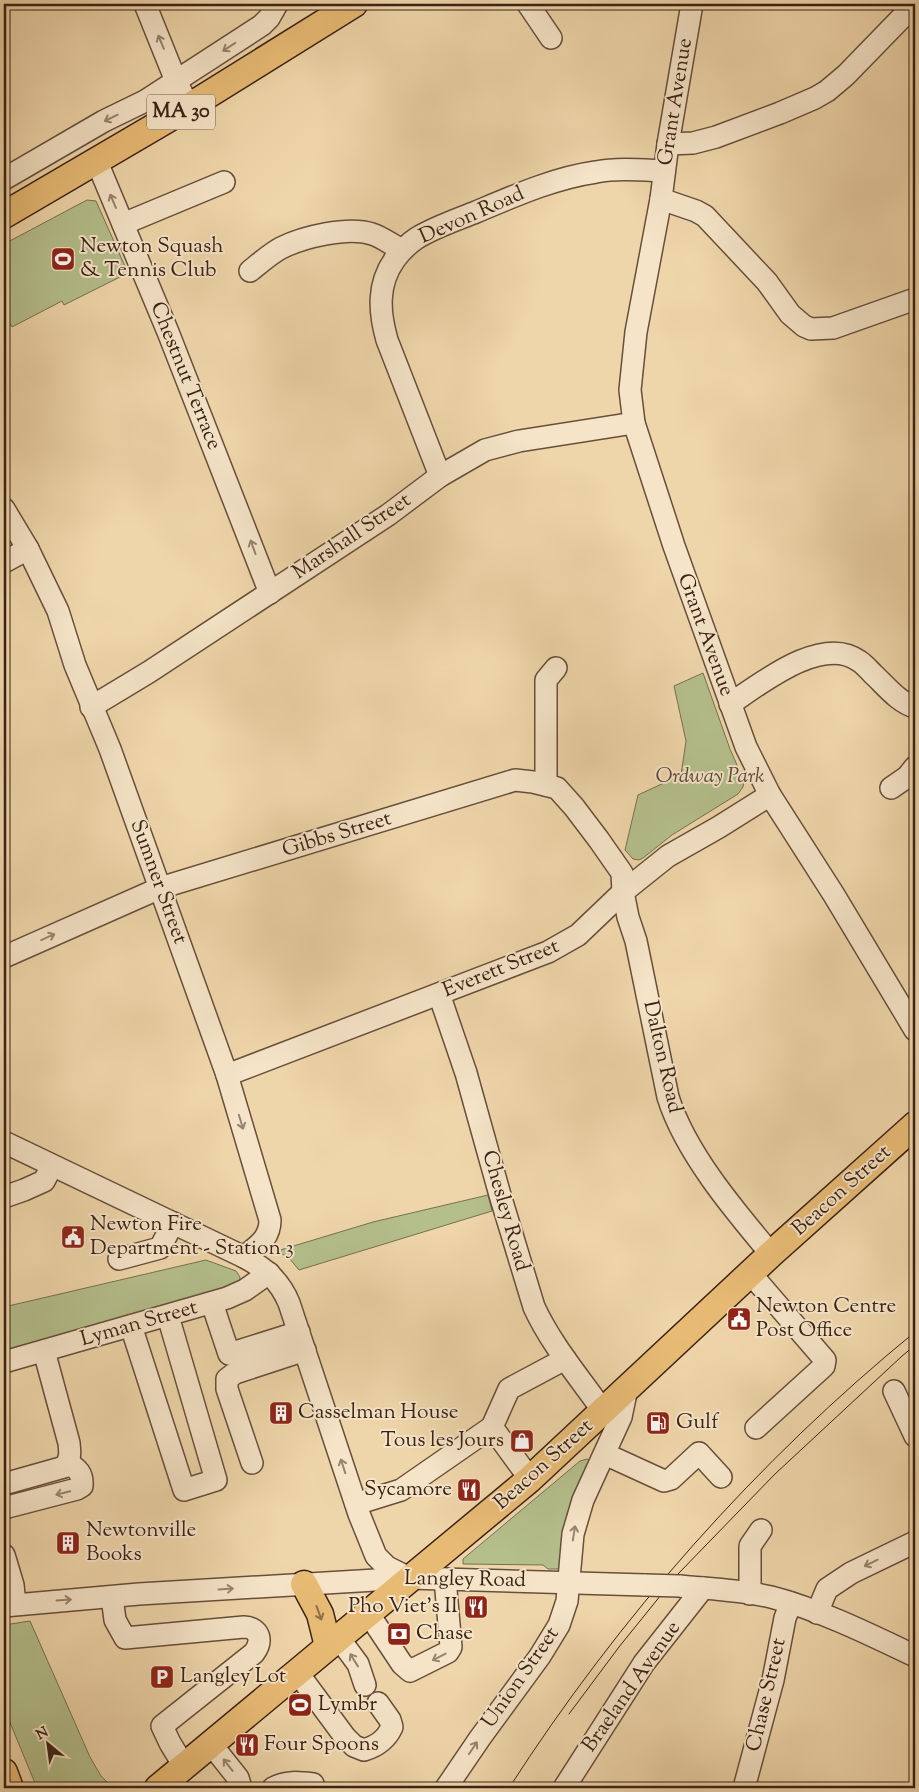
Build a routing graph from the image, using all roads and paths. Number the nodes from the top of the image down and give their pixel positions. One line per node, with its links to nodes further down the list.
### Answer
1 (145, 4): 10 (street, one-way to 1)
2 (277, 4): 7 (street)
3 (354, 4): 9 (main road, MA 30)
4 (528, 4): 8 (street)
5 (692, 4): 12 (street, Grant Avenue)
6 (915, 4): 12 (street)
7 (262, 25): 9 (street); 10 (street, one-way to 10)
8 (551, 38)
9 (280, 51): 11 (main road, MA 30)
10 (176, 81): 11 (street); 15 (street, one-way to 15)
11 (190, 106): 13 (main road, MA 30)
12 (668, 144): 14 (street, Grant Avenue)
13 (97, 162): 18 (main road, MA 30); 19 (street, Chestnut Terrace, one-way to 13)
14 (664, 171): 17 (street, Grant Avenue); 20 (street, Devon Road)
15 (4, 180)
16 (224, 182): 19 (street)
17 (661, 199): 22 (street); 23 (street, Grant Avenue)
18 (4, 215)
19 (123, 224): 28 (street, Chestnut Terrace, one-way to 19)
20 (402, 250): 21 (street); 24 (street, Devon Road)
21 (250, 271)
22 (915, 298)
23 (634, 423): 24 (street, Marshall Street); 30 (street, Grant Avenue)
24 (440, 476): 28 (street, Marshall Street)
25 (4, 509): 26 (street, Sumner Street)
26 (28, 548): 27 (street); 31 (street, Sumner Street)
27 (4, 562)
28 (270, 592): 31 (street, Marshall Street)
29 (556, 668): 34 (street)
30 (730, 704): 32 (street); 36 (street, Grant Avenue)
31 (91, 707): 37 (street, Sumner Street)
32 (915, 707)
33 (915, 767): 35 (street)
34 (546, 786): 37 (street, Gibbs Street); 38 (street, Gibbs Street)
35 (891, 788)
36 (770, 794): 38 (street, Everett Street); 41 (street, Grant Avenue)
37 (160, 888): 39 (street, Gibbs Street, one-way to 37); 42 (street, Sumner Street)
38 (623, 892): 40 (street, Everett Street); 48 (street, Dalton Road)
39 (4, 957)
40 (440, 994): 42 (street, Everett Street); 58 (street, Chesley Road)
41 (915, 1030)
42 (228, 1075): 49 (street, Sumner Street, one-way to 49)
43 (915, 1125): 48 (main road, Beacon Street)
44 (4, 1142): 45 (street)
45 (52, 1166): 46 (street); 47 (street)
46 (4, 1197)
47 (173, 1223): 49 (street); 50 (street)
48 (771, 1254): 51 (main road, Beacon Street)
49 (244, 1257): 52 (street)
50 (118, 1258)
51 (750, 1273): 60 (main road, Beacon Street); 64 (street)
52 (270, 1274): 53 (street, Lyman Street); 56 (street)
53 (212, 1303): 54 (street, Lyman Street); 56 (street)
54 (168, 1316): 55 (street, Lyman Street); 55 (street)
55 (131, 1326): 57 (street, Lyman Street)
56 (302, 1341): 67 (street); 72 (street, one-way to 56)
57 (44, 1351): 59 (street, Lyman Street); 68 (street)
58 (565, 1358): 62 (street, Chesley Road); 63 (street)
59 (4, 1362)
60 (627, 1388): 62 (main road, Beacon Street); 66 (street, Union Street)
61 (894, 1391): 65 (street)
62 (603, 1411): 70 (main road, Beacon Street)
63 (492, 1427): 70 (street); 72 (street)
64 (756, 1428)
65 (915, 1436)
66 (605, 1454): 69 (street); 80 (street, Union Street, one-way to 66)
67 (252, 1463)
68 (68, 1464): 71 (street); 73 (street, one-way to 73)
69 (721, 1477)
70 (530, 1479): 78 (main road, Beacon Street)
71 (4, 1484)
72 (356, 1504): 76 (street)
73 (4, 1508)
74 (761, 1530): 83 (street)
75 (915, 1542): 88 (street, one-way to 88)
76 (373, 1551): 78 (street); 81 (street)
77 (4, 1555): 86 (street)
78 (409, 1578): 79 (street, Langley Road); 81 (street, Langley Road); 87 (main road, Beacon Street)
79 (445, 1579): 80 (street, Langley Road); 87 (street, one-way to 87)
80 (568, 1582): 82 (street, Langley Road, bridge); 102 (street, Union Street, one-way to 80)
81 (307, 1583): 84 (street, Langley Road, one-way to 81); 89 (main road, one-way to 89)
82 (703, 1588): 83 (street, Langley Road); 103 (street, Braeland Avenue)
83 (750, 1594): 85 (street, Langley Road)
84 (112, 1597): 86 (street, Langley Road, one-way to 84); 95 (street)
85 (791, 1603): 88 (street, Langley Road); 104 (street, Chase Street)
86 (10, 1605)
87 (368, 1613): 89 (main road, Beacon Street)
88 (817, 1613): 90 (street, Langley Road)
89 (333, 1642): 91 (main road, Beacon Street); 92 (street, one-way to 89)
90 (915, 1656)
91 (297, 1672): 93 (street); 94 (main road, Beacon Street)
92 (365, 1685)
93 (378, 1703)
94 (211, 1744): 95 (main road, Beacon Street); 100 (street, one-way to 94)
95 (184, 1766): 99 (main road, Beacon Street)
96 (4, 1772): 98 (main road)
97 (313, 1784): 101 (street)
98 (10, 1788)
99 (158, 1788)
100 (241, 1788)
101 (273, 1788)
102 (446, 1788)
103 (564, 1788)
104 (744, 1788)

